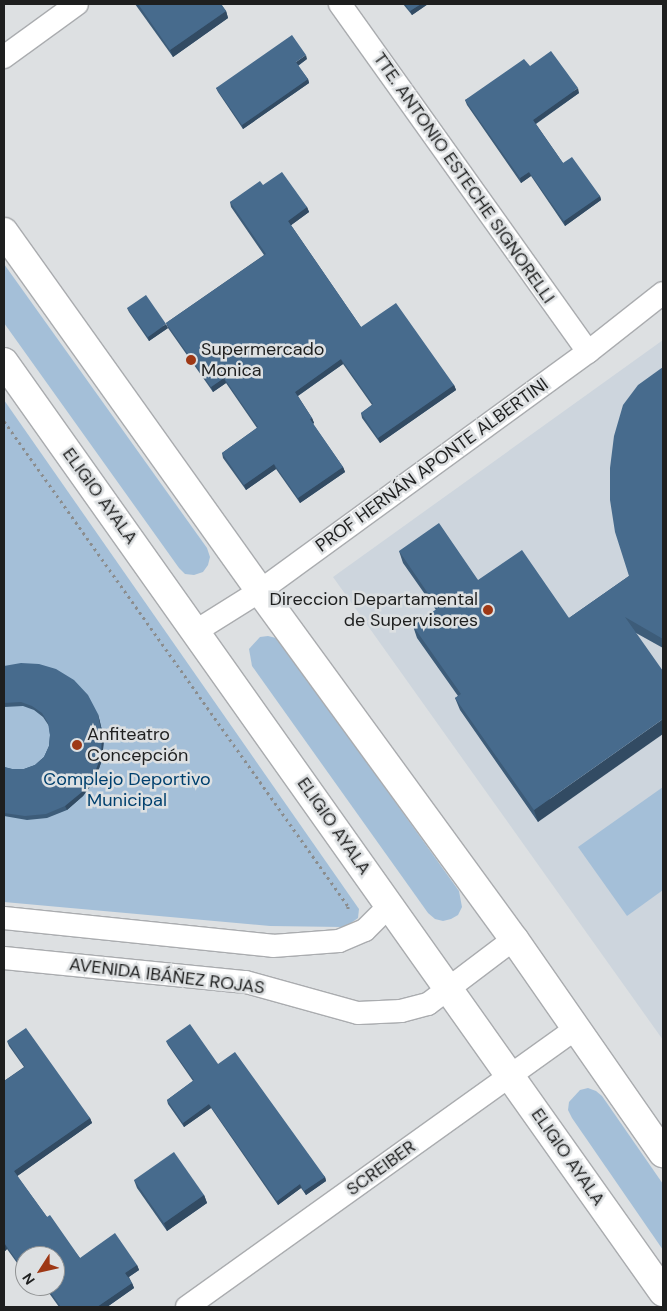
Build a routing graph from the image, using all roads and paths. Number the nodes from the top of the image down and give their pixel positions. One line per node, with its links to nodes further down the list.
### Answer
1 (77, 4): 3 (street)
2 (340, 4): 6 (street, TTE. ANTONIO ESTECHE SIGNORELLI)
3 (4, 56)
4 (4, 232): 9 (street)
5 (663, 293): 6 (street, PROF HERNÁN APONTE ALBERTINI)
6 (588, 352): 9 (street, PROF HERNÁN APONTE ALBERTINI)
7 (4, 362): 10 (street, ELIGIO AYALA)
8 (4, 421): 12 (path)
9 (260, 591): 10 (street, PROF HERNÁN APONTE ALBERTINI); 14 (street)
10 (196, 630): 11 (street, ELIGIO AYALA)
11 (390, 905): 13 (street); 16 (street, ELIGIO AYALA)
12 (347, 915)
13 (4, 918)
14 (514, 939): 16 (street, AVENIDA IBÁÑEZ ROJAS); 17 (street)
15 (4, 958): 16 (street, AVENIDA IBÁÑEZ ROJAS)
16 (448, 988): 18 (street, ELIGIO AYALA)
17 (575, 1029): 18 (street, SCREIBER); 19 (street)
18 (510, 1075): 20 (street, ELIGIO AYALA); 21 (street, SCREIBER)
19 (663, 1153)
20 (663, 1292)
21 (187, 1307)

